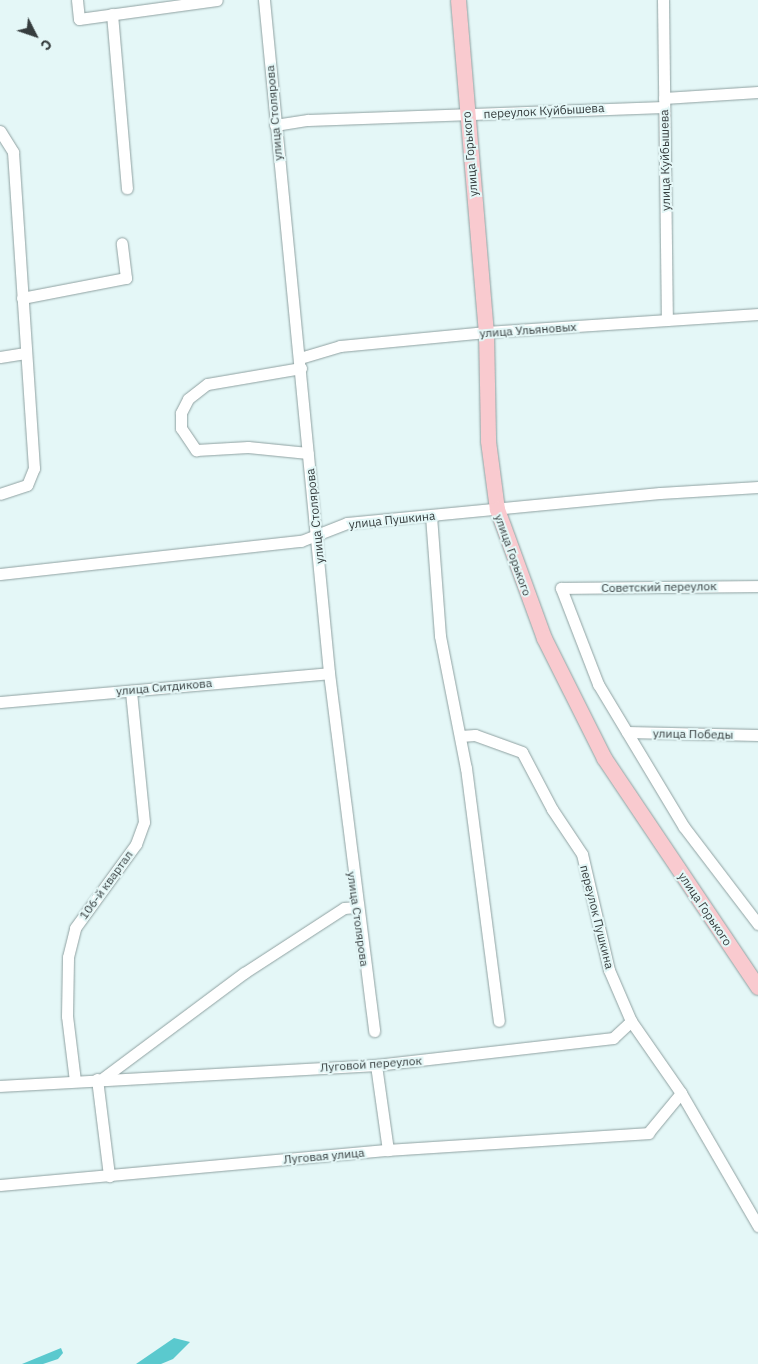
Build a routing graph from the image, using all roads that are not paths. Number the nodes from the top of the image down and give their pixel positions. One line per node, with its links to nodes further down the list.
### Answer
1 (77, 0): 6 (street)
2 (217, 0): 6 (street)
3 (264, 0): 10 (street, улица Столярова)
4 (458, 0): 9 (main road, улица Горького)
5 (663, 0): 8 (street, улица Куйбышева)
6 (112, 14): 12 (street)
7 (758, 92): 8 (street, переулок Куйбышева)
8 (664, 103): 9 (street, переулок Куйбышева); 16 (street, улица Куйбышева)
9 (466, 115): 10 (street, переулок Куйбышева); 17 (main road, улица Горького)
10 (275, 125): 20 (street, улица Столярова)
11 (0, 131): 14 (street)
12 (127, 188)
13 (122, 243): 14 (street)
14 (22, 298): 18 (street)
15 (758, 314): 16 (street, улица Ульяновых)
16 (667, 320): 17 (street, улица Ульяновых)
17 (486, 332): 20 (street, улица Ульяновых); 24 (main road, улица Горького)
18 (24, 353): 19 (street); 23 (street)
19 (0, 357)
20 (300, 363): 21 (street, улица Столярова); 21 (street, улица Ульяновых)
21 (308, 452): 26 (street, улица Столярова)
22 (758, 487): 24 (street, улица Пушкина)
23 (0, 494)
24 (497, 509): 25 (street, улица Пушкина); 37 (main road, улица Горького)
25 (431, 516): 26 (street, улица Пушкина); 34 (street)
26 (316, 534): 27 (street, улица Пушкина); 29 (street, улица Столярова)
27 (0, 574)
28 (758, 586): 32 (street, Советский переулок)
29 (329, 673): 30 (street, улица Ситдикова); 35 (street, улица Столярова)
30 (131, 690): 31 (street, улица Ситдикова); 43 (street, 106-й квартал)
31 (0, 702)
32 (627, 732): 33 (street, улица Победы); 36 (street)
33 (758, 735)
34 (460, 736): 38 (street); 39 (street, переулок Пушкина)
35 (356, 907): 40 (street, улица Столярова); 42 (street)
36 (756, 919)
37 (758, 987)
38 (499, 1021)
39 (631, 1021): 41 (street, Луговой переулок); 45 (street, переулок Пушкина)
40 (374, 1031)
41 (376, 1065): 42 (street, Луговой переулок); 46 (street)
42 (100, 1079): 43 (street, Луговой переулок); 47 (street)
43 (75, 1081): 44 (street, Луговой переулок)
44 (0, 1086)
45 (681, 1093): 46 (street, Луговая улица); 49 (street, переулок Пушкина)
46 (388, 1150): 47 (street, Луговая улица)
47 (109, 1176): 48 (street, Луговая улица)
48 (0, 1185)
49 (758, 1226)

